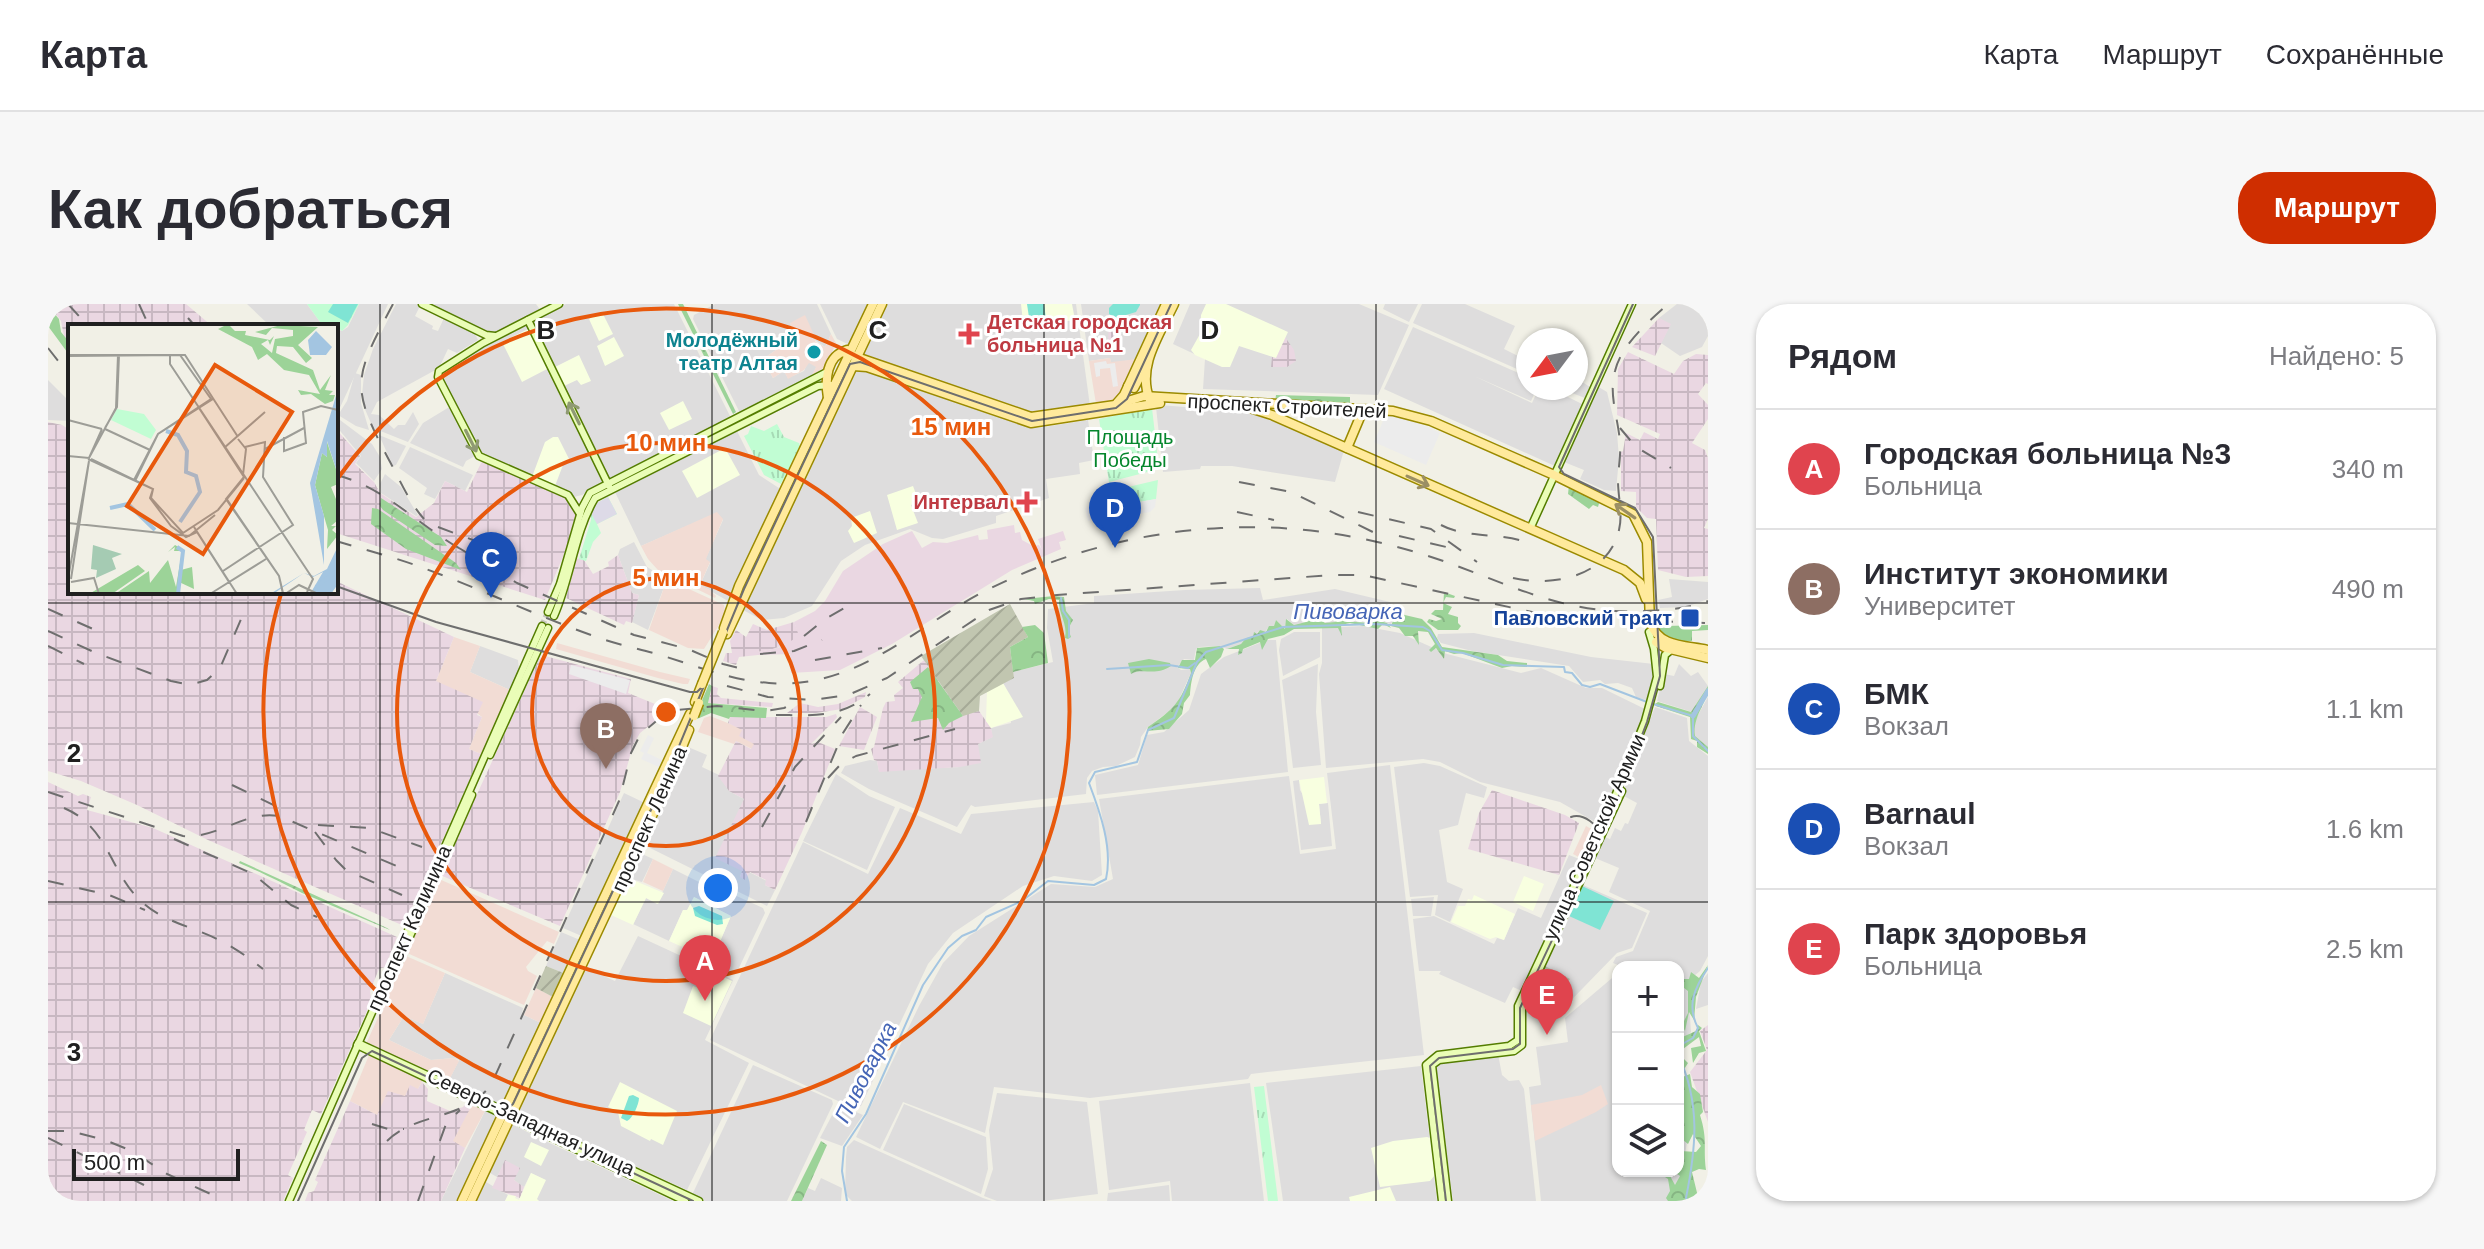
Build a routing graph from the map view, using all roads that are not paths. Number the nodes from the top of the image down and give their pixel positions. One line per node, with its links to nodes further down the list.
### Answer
1 (422, 304): 9 (main road)
2 (559, 304): 8 (main road)
3 (873, 304): 12 (main road, проспект Ленина)
4 (882, 304): 12 (main road, проспект Ленина)
5 (1166, 304): 16 (main road)
6 (1174, 304): 13 (main road)
7 (1632, 304): 22 (main road)
8 (528, 320): 10 (main road); 23 (main road, one-way to 8)
9 (482, 333): 10 (main road); 11 (main road)
10 (496, 336): 11 (main road)
11 (483, 343): 24 (main road, one-way to 24)
12 (853, 354): 14 (main road, проспект Ленина); 14 (main road); 15 (main road, проспект Ленина); 18 (main road, проспект Строителей)
13 (1148, 361): 16 (main road); 17 (main road)
14 (823, 384): 15 (main road); 23 (main road); 29 (main road, проспект Ленина)
15 (844, 384): 29 (main road, проспект Ленина)
16 (1124, 399): 17 (main road, проспект Строителей); 18 (main road, проспект Строителей); 18 (main road, проспект Строителей)
17 (1150, 400): 19 (main road, проспект Строителей)
18 (991, 407)
19 (1274, 410): 20 (main road, проспект Строителей); 21 (main road, проспект Строителей)
20 (1363, 410): 21 (main road); 22 (main road, проспект Строителей)
21 (1347, 448): 25 (main road, проспект Строителей, one-way to 25)
22 (1554, 475): 25 (main road); 26 (main road, проспект Строителей, one-way to 22)
23 (609, 487): 24 (main road)
24 (584, 512): 27 (main road)
25 (1530, 529): 26 (main road, проспект Строителей)
26 (1644, 581): 30 (main road, проспект Строителей); 30 (main road, проспект Строителей)
27 (551, 614)
28 (545, 627): 36 (main road, проспект Калинина)
29 (725, 633): 37 (main road, проспект Ленина, bridge)
30 (1656, 639): 31 (main road); 32 (main road); 34 (main road); 35 (main road, улица Советской Армии)
31 (1672, 649): 33 (main road); 34 (main road, улица Советской Армии)
32 (1708, 650)
33 (1708, 658)
34 (1662, 672): 35 (main road, улица Советской Армии)
35 (1653, 701): 44 (main road, улица Советской Армии)
36 (360, 1045): 37 (main road, Северо-Западная улица); 39 (main road, проспект Калинина)
37 (508, 1114): 38 (main road, проспект Ленина); 42 (main road, Северо-Западная улица); 43 (main road, Северо-Западная улица)
38 (482, 1169): 40 (main road, проспект Ленина); 41 (main road, проспект Ленина)
39 (291, 1201)
40 (462, 1201)
41 (471, 1201)
42 (685, 1201)
43 (699, 1201)
44 (1445, 1201)

